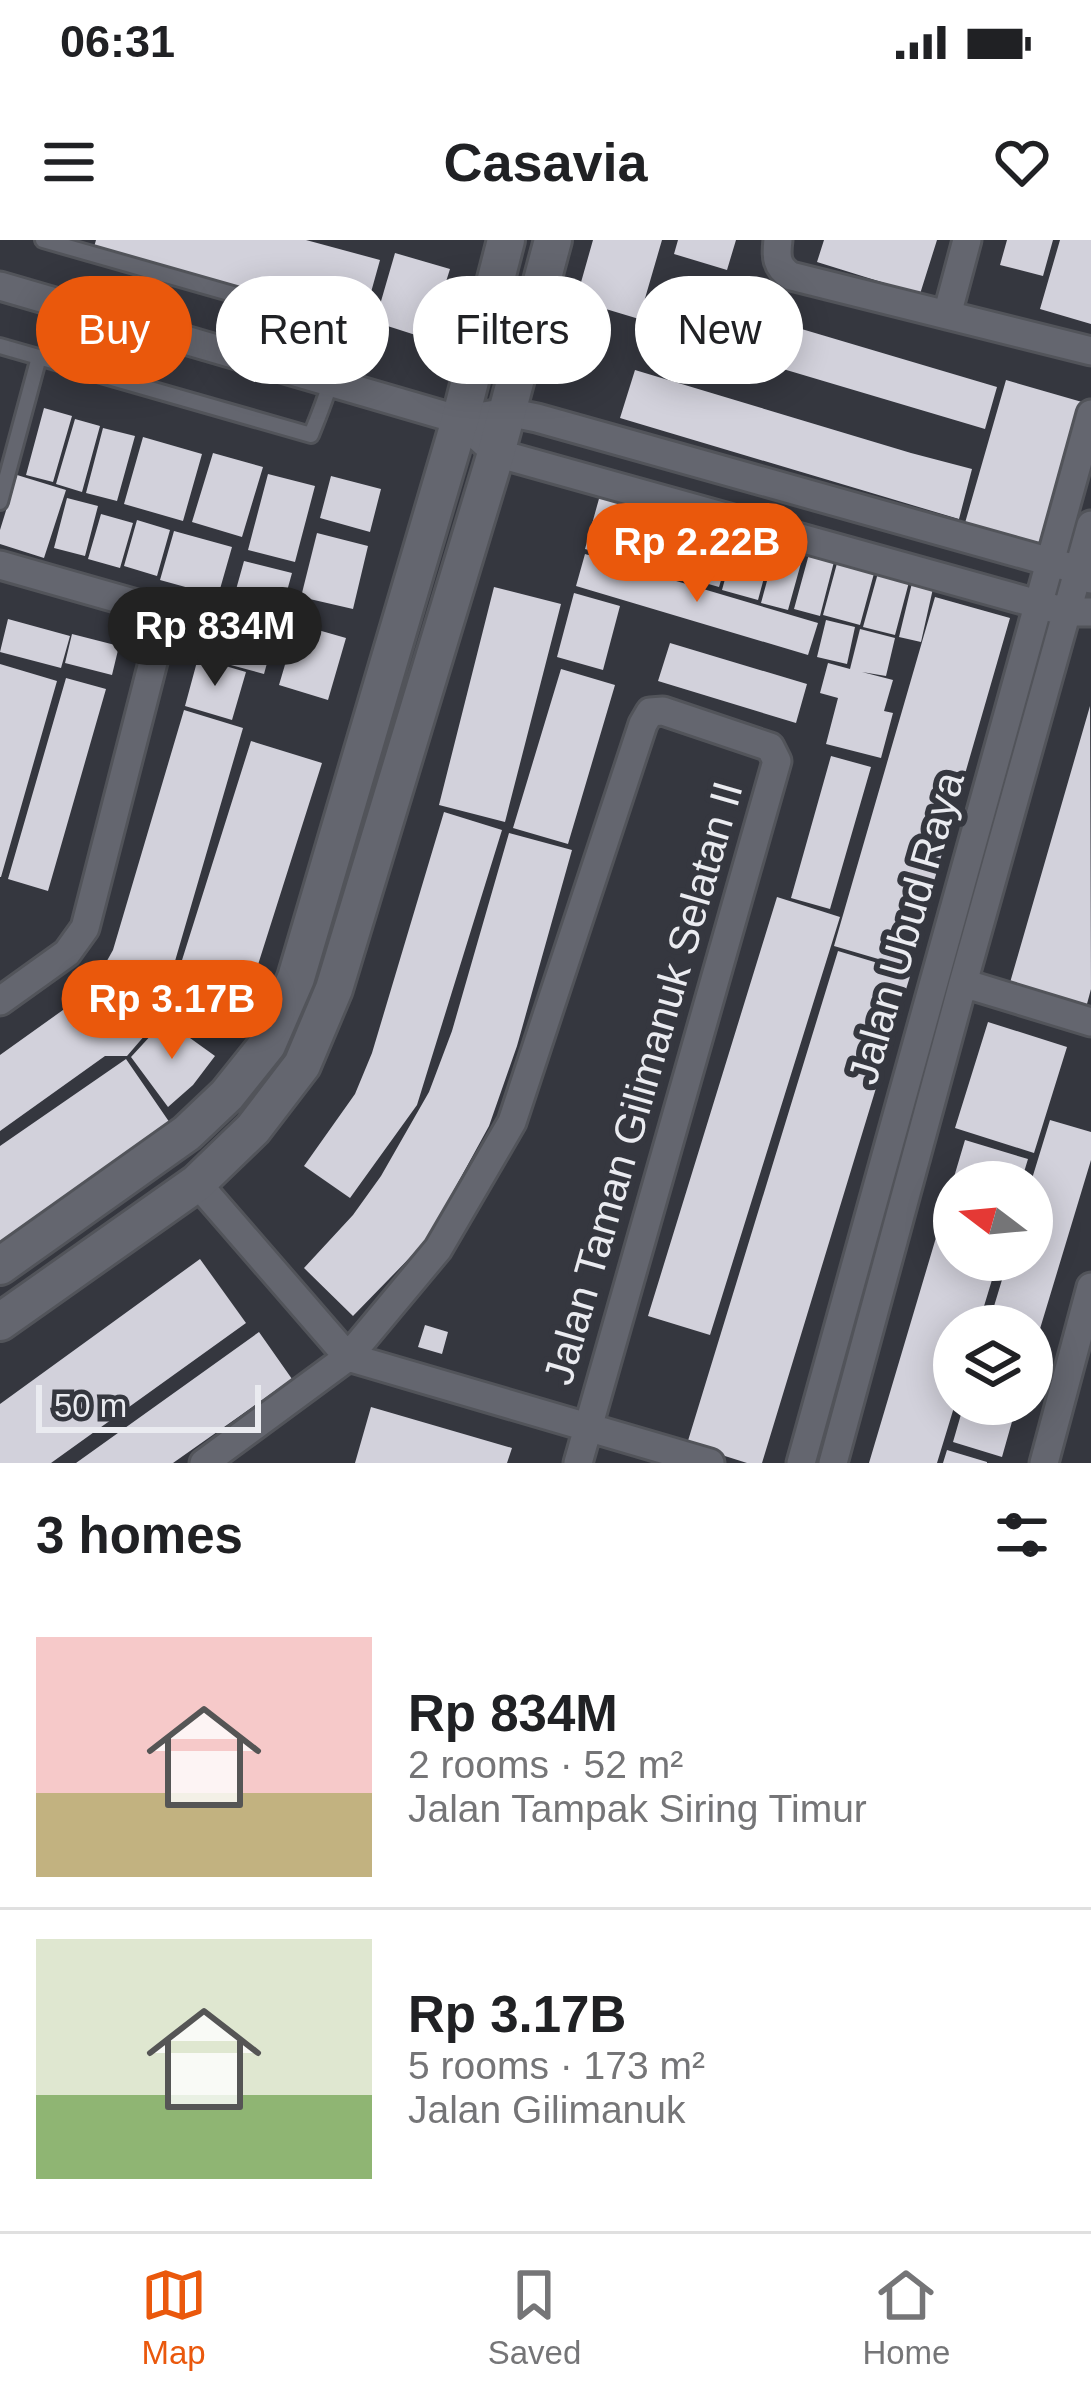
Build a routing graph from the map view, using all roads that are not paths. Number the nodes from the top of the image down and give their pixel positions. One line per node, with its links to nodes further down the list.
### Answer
1 (43, 240): 7 (lane)
2 (506, 240): 19 (street)
3 (553, 240): 18 (street)
4 (778, 240): 8 (street)
5 (967, 240): 8 (street)
6 (0, 286): 10 (street)
7 (216, 289)
8 (947, 315): 11 (street)
9 (0, 346): 12 (lane)
10 (216, 348)
11 (1091, 351)
12 (36, 356)
13 (36, 368): 22 (lane)
14 (133, 384): 15 (lane)
15 (331, 384)
16 (339, 384): 19 (street)
17 (1091, 414): 24 (street, Jalan Ubud Raya)
18 (525, 416): 19 (street); 20 (street); 21 (street); 24 (street)
19 (460, 420): 20 (street); 33 (street)
20 (496, 453): 21 (street); 32 (street)
21 (531, 463): 27 (street)
22 (0, 502)
23 (1091, 525): 26 (street, Jalan Ubud Raya)
24 (1051, 562): 26 (street); 27 (street, Jalan Ubud Raya)
25 (0, 565): 30 (street)
26 (1085, 574): 27 (street, Jalan Ubud Raya)
27 (1065, 610): 28 (street, Jalan Ubud Raya)
28 (1040, 653): 29 (street, Jalan Ubud Raya); 42 (street, Jalan Ubud Raya)
29 (963, 983): 31 (street); 43 (street, Jalan Ubud Raya)
30 (0, 1001)
31 (1091, 1022)
32 (197, 1184): 35 (street); 36 (street)
33 (0, 1266)
34 (1091, 1287): 37 (street)
35 (0, 1322)
36 (348, 1357): 38 (street); 38 (street, Jalan Taman Gilimanuk Selatan II); 39 (street)
37 (1078, 1390): 44 (street)
38 (588, 1427): 40 (street, Jalan Taman Gilimanuk Selatan II); 41 (street)
39 (204, 1463)
40 (578, 1463)
41 (710, 1463)
42 (801, 1463)
43 (833, 1463)
44 (1044, 1463)

